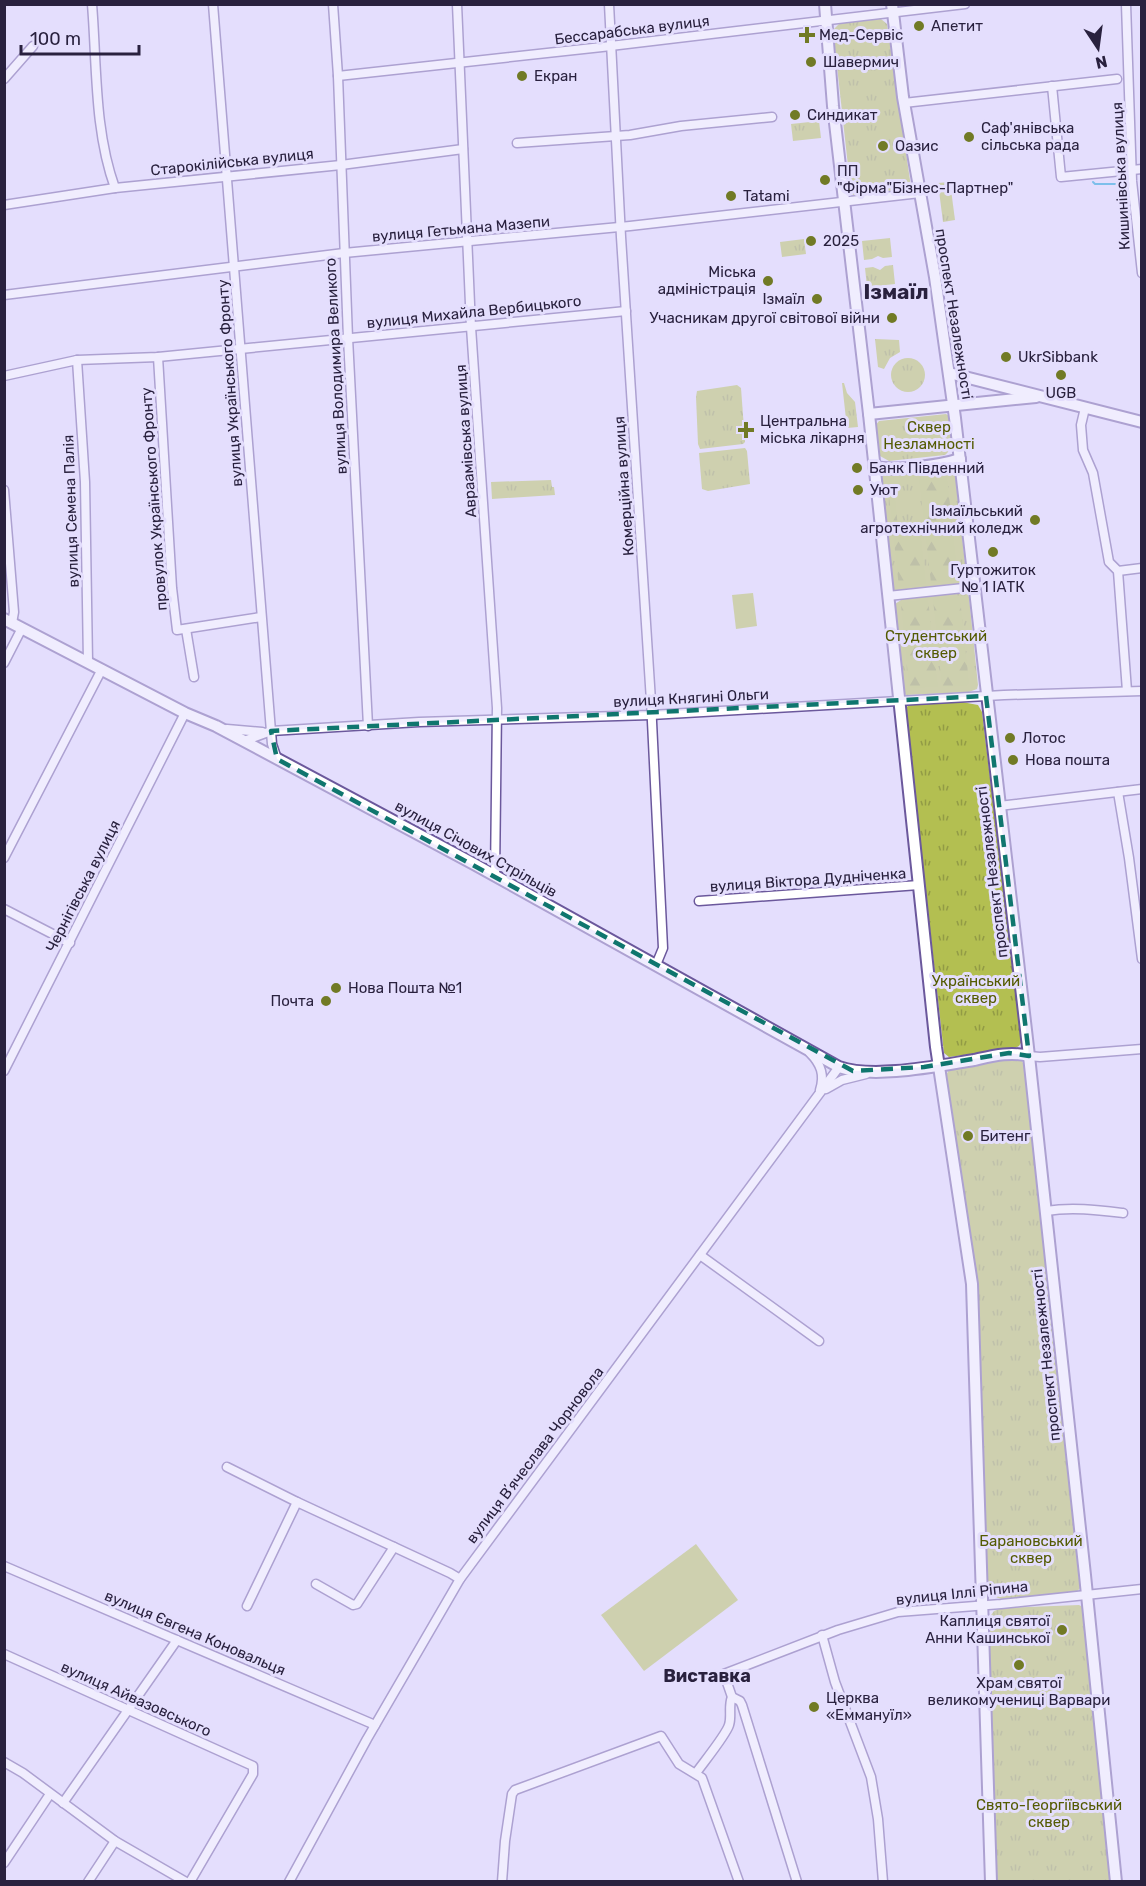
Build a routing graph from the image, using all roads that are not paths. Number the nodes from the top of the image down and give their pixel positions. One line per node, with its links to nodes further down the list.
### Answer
1 (92, 4): 26 (street)
2 (213, 4): 25 (street, вулиця Українського Фронту)
3 (333, 4): 14 (street, вулиця Володимира Великого)
4 (457, 4): 13 (street, Авраамівська вулиця)
5 (609, 4): 12 (street, Комерційна вулиця)
6 (825, 4): 10 (main road)
7 (965, 4): 9 (street, Бессарабська вулиця)
8 (1126, 4): 24 (street, Кишинівська вулиця)
9 (892, 8): 10 (street, Бессарабська вулиця); 18 (main road, проспект Незалежності)
10 (826, 21): 12 (street, Бессарабська вулиця); 28 (main road)
11 (33, 46): 15 (street)
12 (611, 46): 13 (street, Бессарабська вулиця); 20 (street, Комерційна вулиця)
13 (460, 63): 14 (street, Бессарабська вулиця); 22 (street, Авраамівська вулиця)
14 (338, 76): 23 (street, вулиця Володимира Великого)
15 (4, 79)
16 (1117, 79): 17 (street)
17 (1052, 87): 18 (street); 24 (street)
18 (904, 103): 27 (main road, проспект Незалежності)
19 (772, 117): 20 (street)
20 (615, 136): 21 (street); 30 (street, Комерційна вулиця)
21 (517, 144)
22 (463, 149): 23 (street, Старокілійська вулиця); 31 (street, Авраамівська вулиця)
23 (341, 165): 25 (street, Старокілійська вулиця); 32 (street, вулиця Володимира Великого)
24 (1137, 170): 33 (street, Кишинівська вулиця)
25 (226, 176): 26 (street, Старокілійська вулиця); 34 (street, вулиця Українського Фронту)
26 (115, 188): 29 (street, Старокілійська вулиця)
27 (920, 193): 28 (street, вулиця Гетьмана Мазепи); 43 (main road, проспект Незалежності)
28 (845, 201): 30 (street, вулиця Гетьмана Мазепи); 48 (main road)
29 (4, 205)
30 (620, 227): 31 (street, вулиця Гетьмана Мазепи); 37 (street, Комерційна вулиця)
31 (467, 240): 32 (street, вулиця Гетьмана Мазепи); 38 (street, Авраамівська вулиця)
32 (344, 253): 34 (street, вулиця Гетьмана Мазепи); 39 (street, вулиця Володимира Великого)
33 (1140, 254): 35 (street, Кишинівська вулиця)
34 (235, 267): 36 (street, вулиця Гетьмана Мазепи); 40 (street, вулиця Українського Фронту)
35 (1142, 273)
36 (4, 295)
37 (626, 310): 38 (street, вулиця Михайла Вербицького); 69 (street, Комерційна вулиця)
38 (471, 327): 39 (street, вулиця Михайла Вербицького); 70 (street, Авраамівська вулиця)
39 (348, 338): 40 (street, вулиця Михайла Вербицького); 72 (street, вулиця Володимира Великого)
40 (241, 349): 41 (street, вулиця Михайла Вербицького); 57 (street, вулиця Українського Фронту)
41 (158, 357): 42 (street, вулиця Михайла Вербицького); 59 (street, провулок Українського Фронту)
42 (77, 360): 44 (street, вулиця Михайла Вербицького); 60 (street, вулиця Семена Палія)
43 (949, 373): 45 (main road); 46 (main road, проспект Незалежності)
44 (4, 376)
45 (1043, 397): 46 (main road); 47 (main road)
46 (953, 406): 48 (main road); 50 (main road, проспект Незалежності)
47 (1085, 408): 49 (main road); 54 (street)
48 (869, 414): 51 (main road)
49 (1142, 422)
50 (960, 459): 51 (main road); 55 (main road, проспект Незалежності)
51 (874, 467): 56 (main road)
52 (4, 490): 58 (street)
53 (1142, 568): 54 (street)
54 (1118, 570): 64 (street)
55 (974, 587): 56 (street); 66 (main road, проспект Незалежності)
56 (888, 596): 67 (main road)
57 (261, 617): 59 (street); 73 (street, вулиця Українського Фронту)
58 (13, 623): 60 (main road, вулиця Січових Стрільців); 61 (street)
59 (186, 629): 63 (street, провулок Українського Фронту)
60 (88, 662): 62 (main road, вулиця Січових Стрільців)
61 (4, 663)
62 (102, 669): 68 (main road, вулиця Січових Стрільців); 79 (street)
63 (194, 677)
64 (1127, 691): 65 (street, вулиця Княгині Ольги); 66 (street, вулиця Княгині Ольги)
65 (1142, 691)
66 (986, 696): 67 (street, вулиця Княгині Ольги); 78 (main road, проспект Незалежності)
67 (899, 701): 69 (street, вулиця Княгині Ольги); 81 (main road)
68 (185, 713): 71 (main road, вулиця Січових Стрільців); 84 (street, Чернігівська вулиця)
69 (651, 715): 70 (street, вулиця Княгині Ольги); 86 (street, Комерційна вулиця)
70 (497, 719): 72 (street, вулиця Княгині Ольги); 80 (street, Авраамівська вулиця)
71 (216, 726): 73 (street); 74 (main road, вулиця Січових Стрільців)
72 (368, 726): 73 (street, вулиця Княгині Ольги)
73 (271, 731): 74 (street, вулиця Княгині Ольги); 75 (street, вулиця Українського Фронту)
74 (244, 741): 75 (main road, вулиця Січових Стрільців)
75 (277, 759): 80 (main road, вулиця Січових Стрільців)
76 (1142, 789): 77 (street)
77 (1118, 792): 78 (street); 85 (street)
78 (999, 806): 89 (main road, проспект Незалежності)
79 (4, 858)
80 (495, 876): 86 (main road, вулиця Січових Стрільців)
81 (919, 885): 82 (street, вулиця Віктора Дудніченка); 90 (main road)
82 (699, 901)
83 (4, 909): 84 (street)
84 (70, 943): 92 (street, Чернігівська вулиця)
85 (1142, 959)
86 (656, 965): 87 (main road, вулиця Січових Стрільців)
87 (806, 1049): 91 (main road, вулиця Січових Стрільців); 94 (street)
88 (1142, 1049): 89 (street)
89 (1029, 1056): 90 (main road, вулиця Січових Стрільців); 95 (main road, проспект Незалежності)
90 (939, 1065): 93 (main road, вулиця Січових Стрільців); 107 (main road)
91 (839, 1067): 93 (main road, вулиця Січових Стрільців); 94 (street, вулиця Вʼячеслава Чорновола)
92 (4, 1071)
93 (875, 1072): 94 (street)
94 (818, 1095): 97 (street, вулиця Вʼячеслава Чорновола)
95 (1046, 1211): 96 (street); 106 (main road, проспект Незалежності)
96 (1123, 1213)
97 (700, 1255): 98 (street); 103 (street, вулиця Вʼячеслава Чорновола)
98 (819, 1341)
99 (227, 1467): 100 (street)
100 (297, 1502): 101 (street); 108 (street)
101 (394, 1547): 103 (street); 104 (street)
102 (4, 1566): 110 (street, вулиця Євгена Коновальця)
103 (460, 1579): 114 (street, вулиця Вʼячеслава Чорновола)
104 (316, 1584)
105 (1142, 1589): 106 (street, вулиця Іллі Ріпина)
106 (1086, 1594): 107 (street, вулиця Іллі Ріпина); 129 (main road, проспект Незалежності)
107 (983, 1605): 109 (street, вулиця Іллі Ріпина); 128 (main road)
108 (247, 1606)
109 (822, 1635): 112 (street, вулиця Іллі Ріпина); 127 (street)
110 (177, 1640): 113 (street); 114 (street, вулиця Євгена Коновальця)
111 (4, 1654): 113 (street, вулиця Айвазовського)
112 (732, 1697): 116 (street); 126 (street)
113 (128, 1710): 118 (street); 123 (street, вулиця Айвазовського)
114 (375, 1725): 124 (street, вулиця Вʼячеслава Чорновола)
115 (4, 1762): 117 (street)
116 (696, 1773): 121 (street); 125 (street)
117 (50, 1794): 118 (street); 120 (street)
118 (63, 1803): 119 (street)
119 (116, 1841): 122 (street); 123 (street)
120 (4, 1863)
121 (736, 1880)
122 (88, 1881)
123 (188, 1881)
124 (289, 1881)
125 (502, 1881)
126 (797, 1881)
127 (883, 1881)
128 (991, 1881)
129 (1116, 1881)

